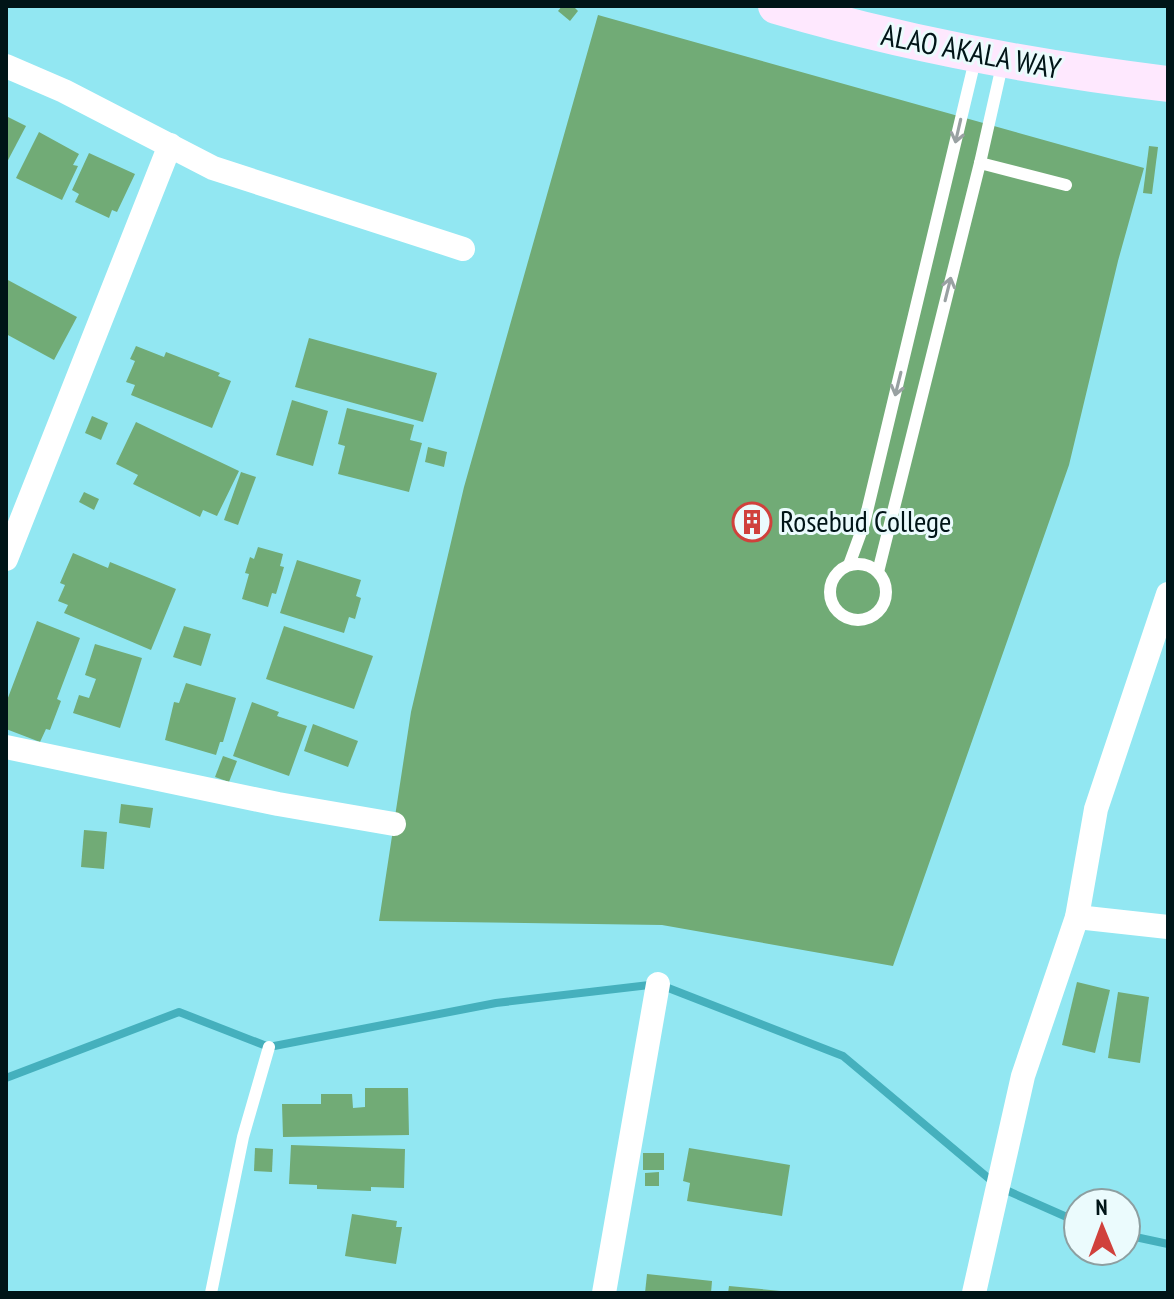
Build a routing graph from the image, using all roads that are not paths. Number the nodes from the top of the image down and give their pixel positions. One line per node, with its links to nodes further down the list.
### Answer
1 (776, 6): 2 (street, ALAO AKALA WAY)
2 (990, 58): 4 (street, ALAO AKALA WAY); 6 (lane); 10 (lane, one-way to 10)
3 (6, 66): 5 (street)
4 (1168, 84)
5 (170, 145): 8 (street); 9 (street)
6 (980, 163): 7 (lane); 11 (lane, one-way to 6)
7 (1066, 185)
8 (463, 249)
9 (6, 559)
10 (849, 565): 11 (lane); 11 (lane)
11 (878, 572)
12 (1168, 594): 13 (street)
13 (1162, 631): 16 (street)
14 (6, 747): 15 (street)
15 (394, 824)
16 (1077, 917): 17 (street); 22 (street)
17 (1168, 927)
18 (658, 984): 21 (street)
19 (269, 1047): 20 (lane)
20 (211, 1293)
21 (604, 1293)
22 (974, 1293)

